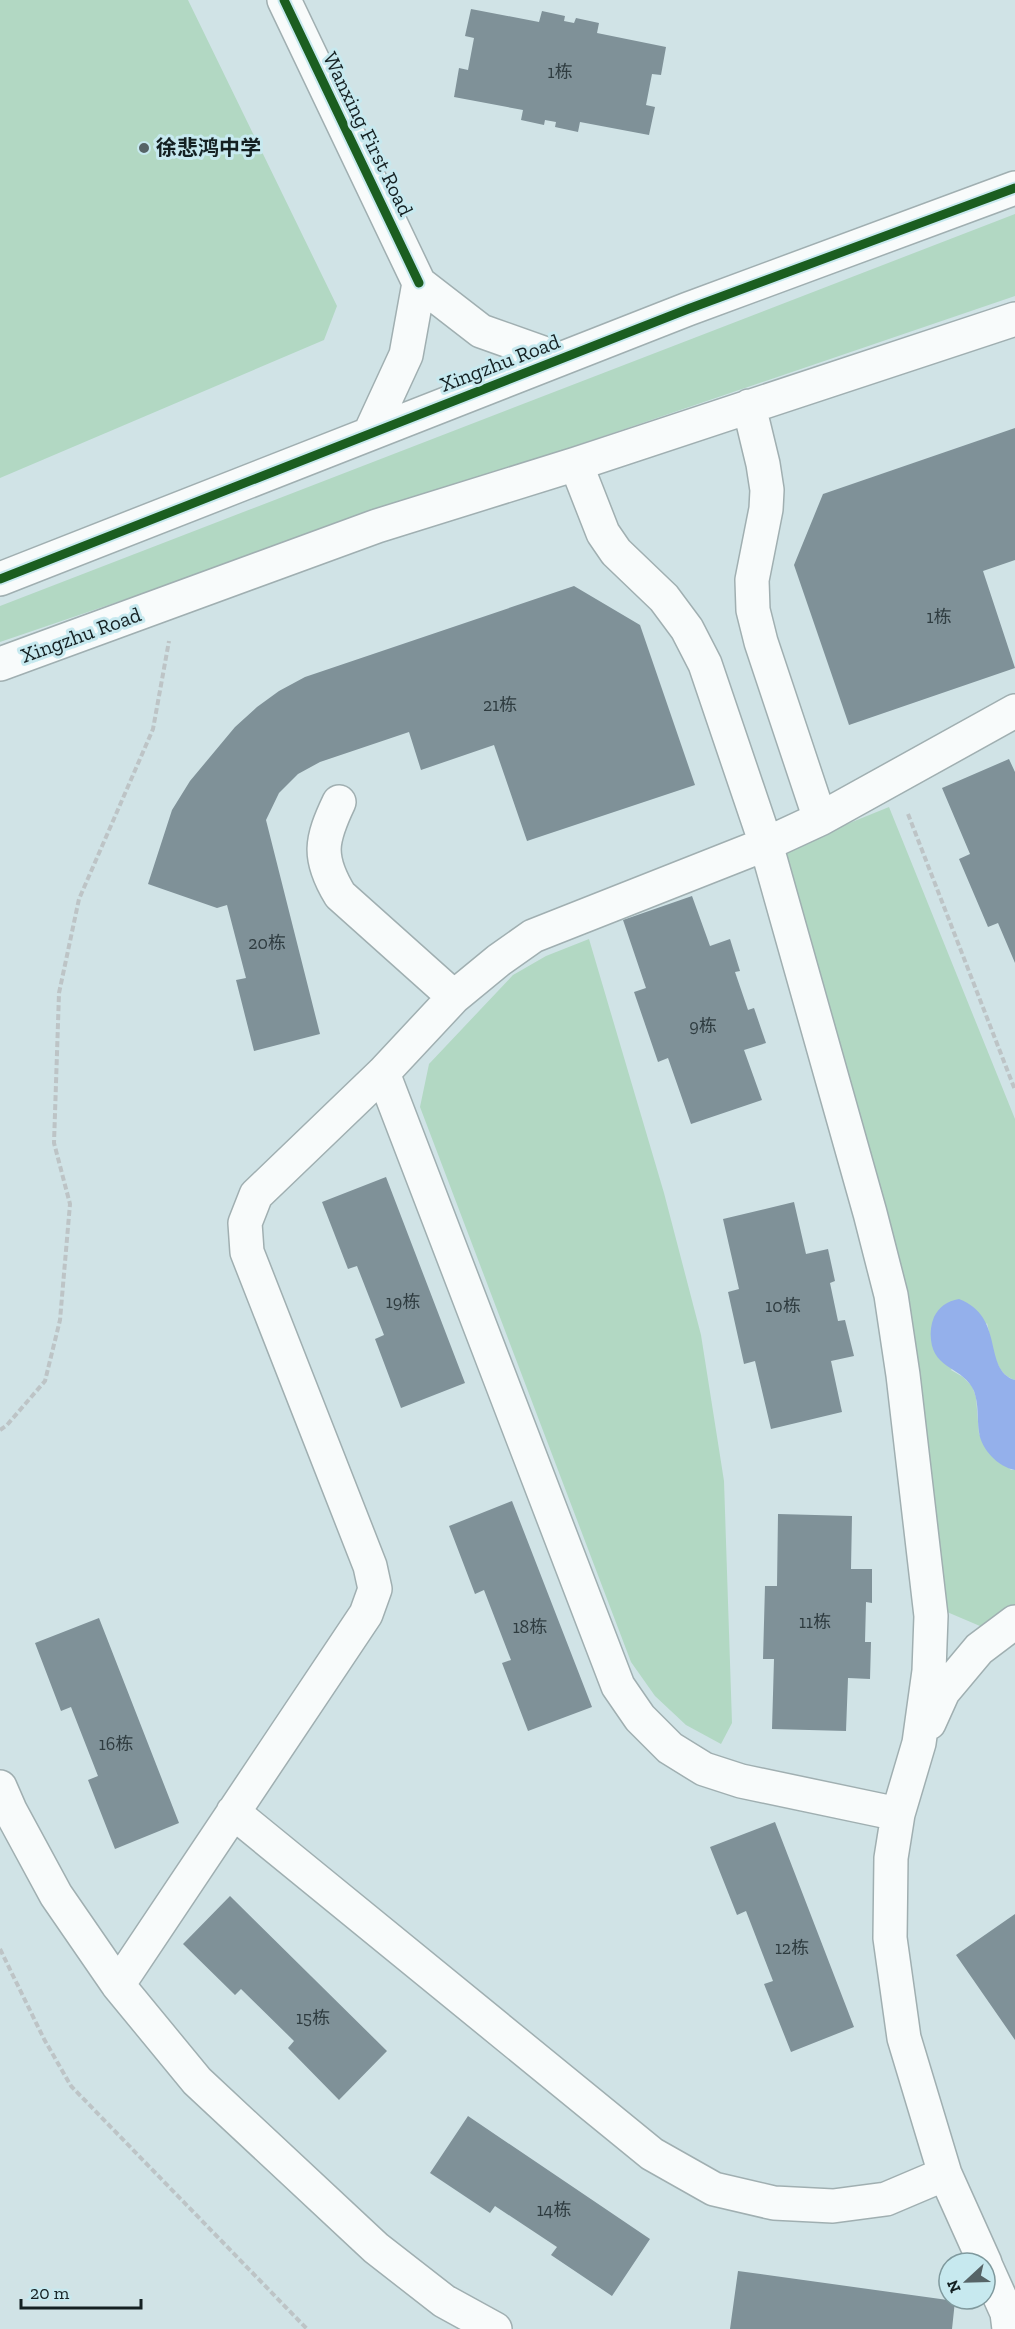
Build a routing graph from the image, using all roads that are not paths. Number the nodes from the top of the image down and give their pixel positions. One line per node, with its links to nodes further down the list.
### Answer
1 (284, 0): 3 (street, Wanxing First Road)
2 (1015, 188): 5 (street, Xingzhu Road)
3 (419, 283): 5 (street); 7 (street)
4 (1015, 319): 6 (street, Xingzhu Road)
5 (560, 359): 7 (street, Xingzhu Road)
6 (749, 406): 8 (street, Xingzhu Road); 13 (street)
7 (370, 433): 9 (street, Xingzhu Road)
8 (576, 464): 10 (street, Xingzhu Road); 14 (street)
9 (0, 579)
10 (0, 664)
11 (1015, 711): 13 (street)
12 (339, 802): 15 (street)
13 (820, 819): 14 (street)
14 (766, 844): 15 (street); 18 (street)
15 (454, 997): 16 (street)
16 (383, 1073): 20 (street); 21 (street)
17 (1015, 1622): 18 (street)
18 (919, 1743): 21 (street)
19 (0, 1787): 22 (street)
20 (233, 1812): 22 (street); 23 (street)
21 (898, 1814): 23 (street)
22 (118, 1985): 26 (street)
23 (945, 2174): 24 (street)
24 (980, 2251)
25 (997, 2290): 27 (street)
26 (495, 2329)
27 (1009, 2329)

